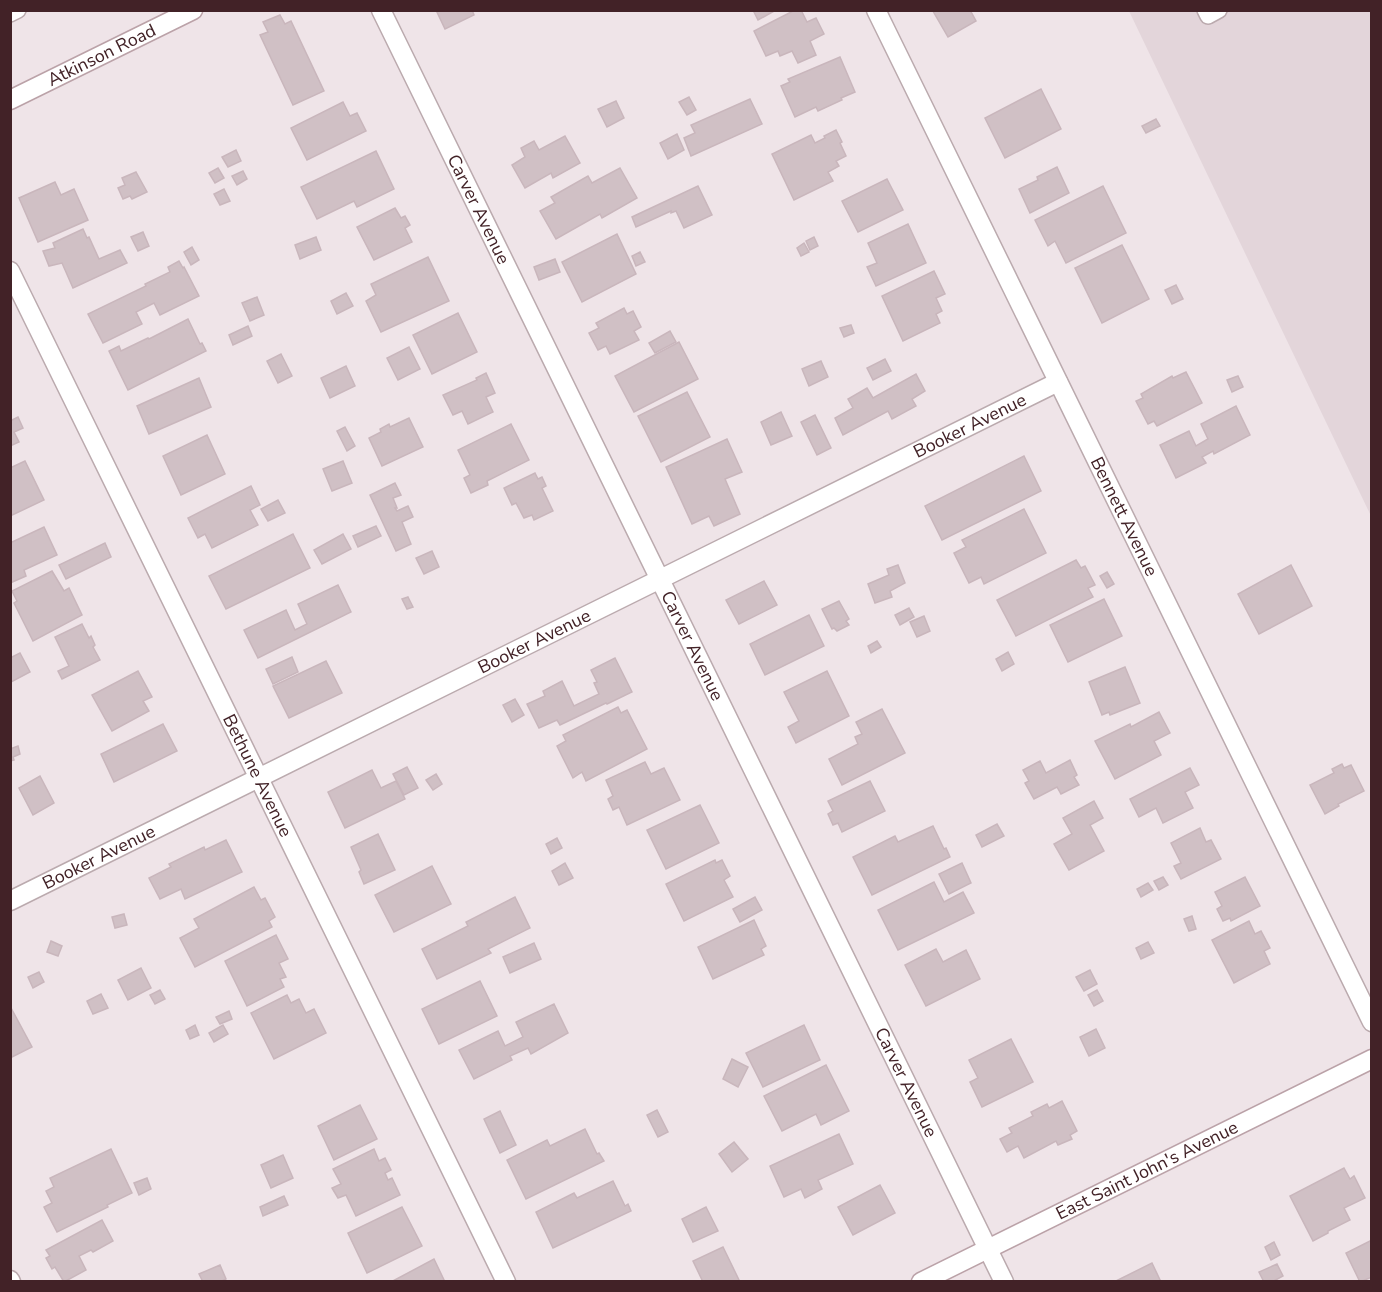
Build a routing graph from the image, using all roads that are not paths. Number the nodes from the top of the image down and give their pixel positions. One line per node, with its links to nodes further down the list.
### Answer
1 (18, 10): 7 (lane)
2 (193, 10): 8 (street, Atkinson Road)
3 (381, 10): 11 (street, Carver Avenue)
4 (876, 10): 10 (street, Bennett Avenue)
5 (1205, 10): 6 (lane)
6 (1219, 10)
7 (10, 14)
8 (10, 100)
9 (10, 271): 12 (street, Bethune Avenue)
10 (1058, 382): 11 (street, Booker Avenue); 14 (street, Bennett Avenue)
11 (659, 580): 12 (street, Booker Avenue); 16 (street, Carver Avenue)
12 (260, 778): 13 (street, Booker Avenue); 17 (street, Bethune Avenue)
13 (10, 901)
14 (1371, 1022)
15 (1371, 1059): 16 (street, East Saint John's Avenue)
16 (987, 1249): 18 (street, East Saint John's Avenue); 19 (street, Carver Avenue)
17 (506, 1281)
18 (921, 1281)
19 (1004, 1281)

